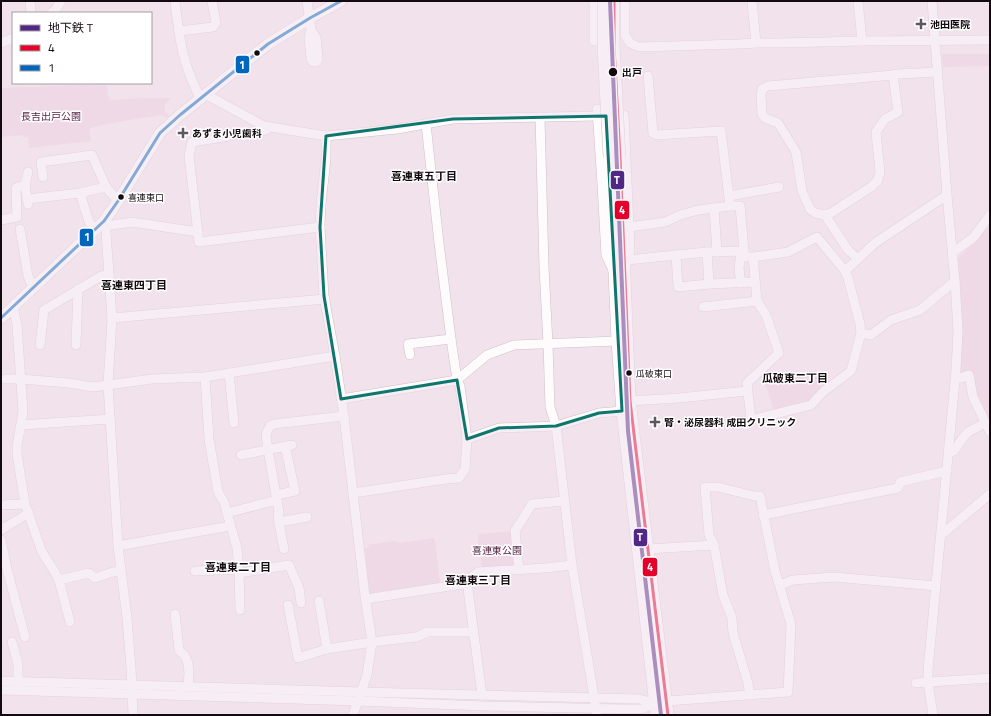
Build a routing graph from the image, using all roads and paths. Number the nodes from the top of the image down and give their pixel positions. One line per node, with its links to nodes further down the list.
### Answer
1 (30, 1): 14 (street)
2 (61, 1): 15 (street)
3 (175, 1): 18 (street)
4 (212, 1): 18 (street)
5 (307, 1): 16 (street)
6 (341, 1): 16 (main road)
7 (594, 1): 19 (street)
8 (603, 1): 35 (main road, bridge)
9 (614, 1): 35 (main road, bridge)
10 (625, 1): 19 (street)
11 (752, 1): 25 (street)
12 (858, 1): 23 (street)
13 (932, 1): 21 (street)
14 (31, 12)
15 (52, 12)
16 (310, 18): 17 (street); 29 (main road)
17 (311, 30)
18 (179, 31): 29 (street)
19 (625, 35): 25 (street)
20 (12, 38): 24 (street)
21 (935, 40): 22 (street); 23 (street); 26 (street)
22 (990, 40)
23 (862, 41): 25 (street)
24 (1, 43)
25 (756, 43)
26 (938, 72): 28 (street); 42 (street)
27 (648, 76): 43 (street)
28 (893, 76): 47 (street); 47 (street)
29 (203, 96): 33 (street); 44 (main road)
30 (597, 113): 31 (street); 52 (street); 63 (street)
31 (540, 117): 32 (street); 80 (street)
32 (426, 124): 34 (street); 78 (street)
33 (268, 126): 34 (street); 54 (street)
34 (326, 136): 51 (street)
35 (614, 157): 63 (main road)
36 (28, 172): 38 (street)
37 (43, 177): 39 (street)
38 (25, 185): 41 (street); 49 (street)
39 (106, 187): 41 (street); 44 (street)
40 (779, 187): 43 (street)
41 (80, 193): 50 (street)
42 (947, 195): 56 (street); 60 (street)
43 (729, 196): 45 (street)
44 (118, 201): 50 (main road)
45 (730, 206): 46 (street); 57 (street)
46 (714, 208): 52 (street); 55 (street)
47 (825, 214): 60 (street)
48 (990, 215): 56 (street)
49 (1, 220)
50 (101, 225): 54 (street); 64 (street); 69 (main road)
51 (320, 227): 54 (street); 71 (street)
52 (629, 228): 61 (street)
53 (20, 229): 69 (street)
54 (198, 232)
55 (712, 252): 57 (street); 58 (street); 68 (street)
56 (952, 253): 65 (street)
57 (742, 254): 59 (street); 67 (street)
58 (676, 255): 61 (street); 68 (street)
59 (753, 257): 62 (street); 66 (street)
60 (858, 259): 62 (street)
61 (627, 260): 63 (street)
62 (845, 271): 77 (street)
63 (619, 272): 79 (main road); 94 (main road)
64 (109, 275): 70 (street); 76 (street)
65 (955, 281): 77 (street); 87 (street)
66 (755, 282): 67 (street); 72 (street)
67 (741, 283): 68 (street)
68 (709, 284)
69 (33, 288): 73 (main road)
70 (78, 289): 81 (street); 82 (street)
71 (325, 299): 76 (street); 83 (street)
72 (757, 301): 74 (street); 92 (street)
73 (13, 307): 75 (main road); 89 (street)
74 (703, 307)
75 (1, 318)
76 (112, 318): 91 (street)
77 (861, 333): 92 (street)
78 (451, 339): 84 (street); 90 (street)
79 (617, 341): 80 (street); 95 (main road)
80 (548, 344): 90 (street); 101 (street)
81 (40, 345)
82 (76, 345)
83 (335, 356): 85 (street); 93 (street)
84 (410, 356)
85 (229, 373): 86 (street); 98 (street)
86 (205, 377): 91 (street); 115 (street)
87 (956, 377): 99 (street); 105 (street)
88 (1, 379): 89 (street)
89 (21, 379): 91 (street); 100 (street)
90 (457, 380): 93 (street); 103 (street)
91 (108, 385): 97 (street)
92 (747, 391): 94 (street)
93 (341, 399): 96 (street)
94 (630, 401): 126 (main road)
95 (622, 411): 101 (street); 162 (main road)
96 (344, 416): 104 (street); 108 (street)
97 (110, 419): 100 (street); 124 (street)
98 (234, 423)
99 (985, 423): 102 (street); 105 (street)
100 (21, 425): 112 (street)
101 (556, 426): 103 (street); 111 (street)
102 (990, 432)
103 (467, 439): 108 (street)
104 (268, 450): 106 (street); 110 (street); 110 (street)
105 (949, 452): 107 (street)
106 (241, 455)
107 (947, 471): 116 (street); 121 (street)
108 (353, 493): 136 (street)
109 (990, 494): 121 (street)
110 (277, 497): 115 (street); 118 (street)
111 (564, 501): 127 (street); 128 (street)
112 (25, 504): 113 (street); 114 (street)
113 (1, 505)
114 (29, 513): 120 (street); 132 (street)
115 (227, 513): 119 (street)
116 (764, 515): 123 (street); 134 (street)
117 (307, 517): 118 (street)
118 (279, 522): 125 (street)
119 (230, 526): 124 (street); 130 (street)
120 (1, 530)
121 (941, 535): 135 (street)
122 (1, 540): 144 (street)
123 (714, 545): 126 (street); 158 (street)
124 (118, 546): 129 (street)
125 (284, 549)
126 (648, 549): 161 (main road)
127 (572, 565): 128 (street); 159 (street)
128 (519, 570): 133 (street)
129 (121, 571): 132 (street); 154 (street)
130 (239, 571): 131 (street); 138 (street); 140 (street)
131 (195, 572)
132 (59, 580): 142 (street)
133 (466, 582): 136 (street); 143 (street)
134 (780, 585): 135 (street); 158 (street)
135 (936, 586): 151 (street)
136 (366, 599): 146 (street)
137 (318, 601): 147 (street)
138 (301, 603)
139 (288, 605): 147 (street)
140 (240, 610)
141 (175, 614): 153 (street)
142 (70, 622)
143 (473, 632): 146 (street); 157 (street)
144 (25, 637)
145 (12, 642): 150 (street)
146 (372, 642): 147 (street); 156 (street)
147 (327, 650)
148 (990, 678): 151 (street)
149 (1, 681): 150 (street)
150 (18, 681): 154 (street)
151 (928, 682): 152 (street); 169 (street)
152 (916, 683)
153 (188, 686): 154 (street); 156 (street)
154 (132, 689): 155 (street); 160 (street); 165 (street)
155 (1, 690)
156 (361, 692): 157 (street); 160 (street)
157 (482, 695): 159 (street)
158 (750, 695): 161 (street)
159 (594, 698): 162 (street); 164 (street)
160 (358, 701): 163 (street); 166 (street)
161 (667, 701): 162 (street); 168 (main road)
162 (654, 703): 164 (street); 167 (main road)
163 (485, 711): 164 (street)
164 (596, 712)
165 (134, 715)
166 (354, 715)
167 (656, 715)
168 (668, 715)
169 (933, 715)

